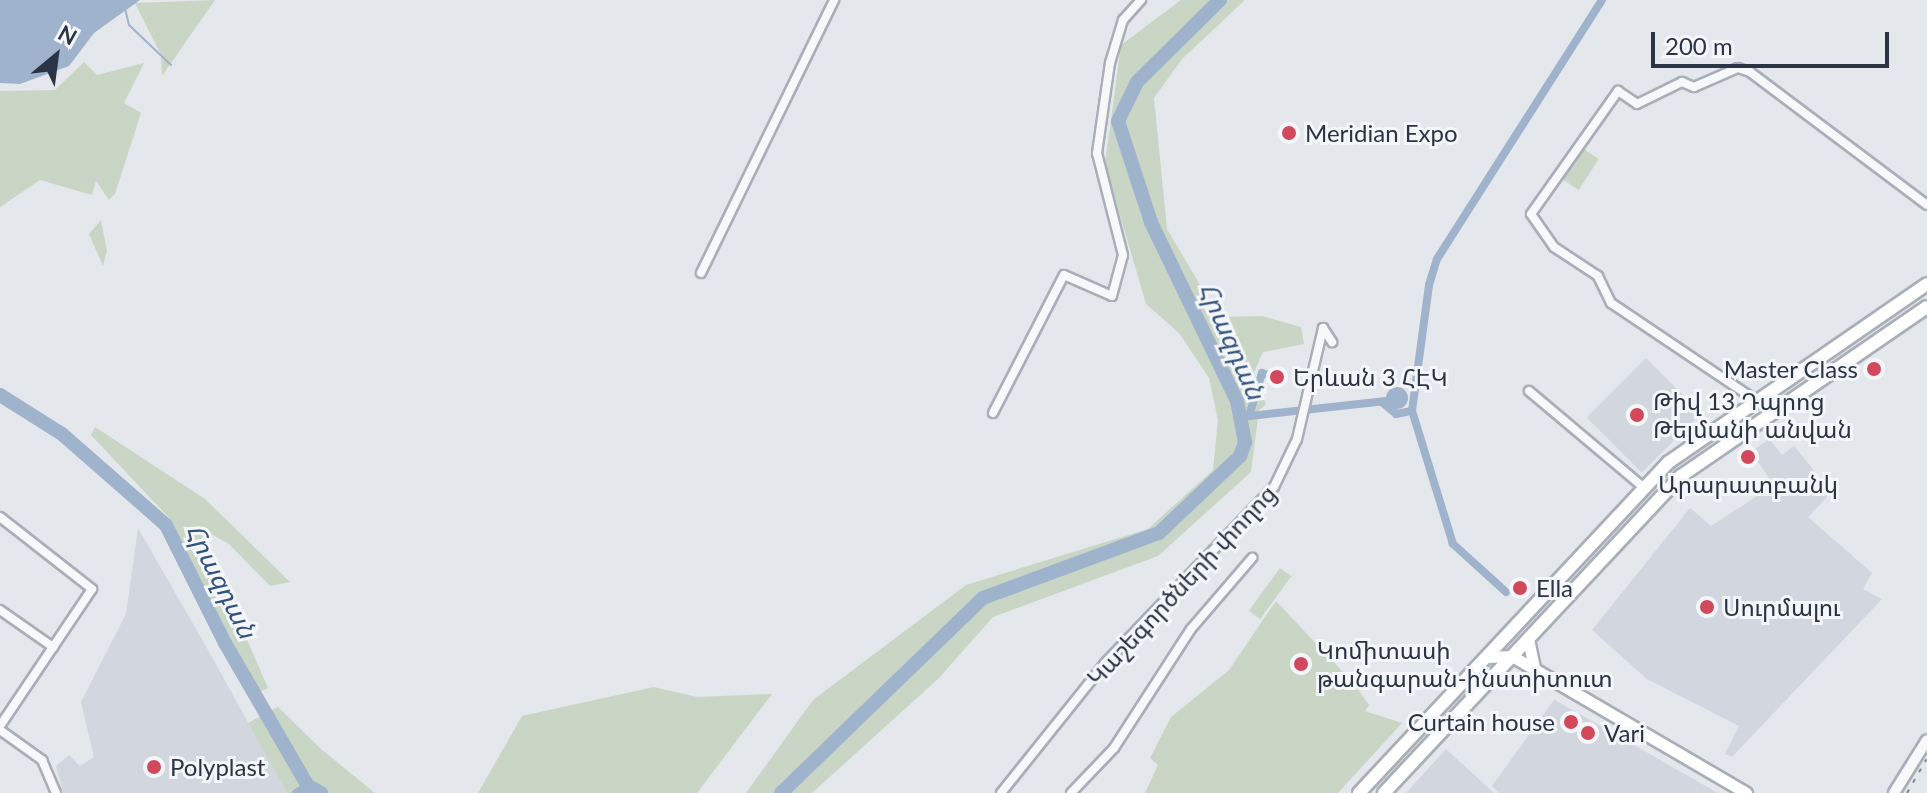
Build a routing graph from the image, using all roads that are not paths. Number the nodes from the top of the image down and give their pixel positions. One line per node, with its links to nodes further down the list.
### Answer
1 (834, 0): 4 (street)
2 (1141, 0): 14 (street)
3 (1927, 205): 13 (street)
4 (701, 273)
5 (1927, 284): 7 (main road)
6 (1927, 307): 8 (main road)
7 (1887, 309): 8 (main road); 9 (main road)
8 (1899, 326): 11 (main road)
9 (1858, 331): 11 (main road); 13 (main road)
10 (1332, 342): 32 (street, Կաշեգործների փողոց)
11 (1867, 348): 16 (main road)
12 (1529, 391): 17 (street)
13 (1757, 401): 15 (main road)
14 (993, 413)
15 (1669, 462): 16 (main road); 17 (main road)
16 (1681, 476): 22 (main road)
17 (1643, 487): 21 (main road)
18 (0, 517): 23 (street)
19 (1252, 558): 33 (street, Կաշեգործների փողոց)
20 (0, 610): 23 (street)
21 (1514, 625): 24 (main road); 25 (main road)
22 (1528, 639): 24 (main road); 26 (main road)
23 (53, 647): 28 (street)
24 (1512, 656): 25 (main road); 26 (main road); 35 (main road)
25 (1482, 660): 34 (main road)
26 (1531, 670): 36 (main road)
27 (0, 697): 28 (street)
28 (11, 705): 29 (street)
29 (0, 728): 31 (street)
30 (1927, 740): 37 (street)
31 (56, 793)
32 (1001, 793)
33 (1071, 793)
34 (1359, 793)
35 (1384, 793)
36 (1746, 793)
37 (1894, 793)

